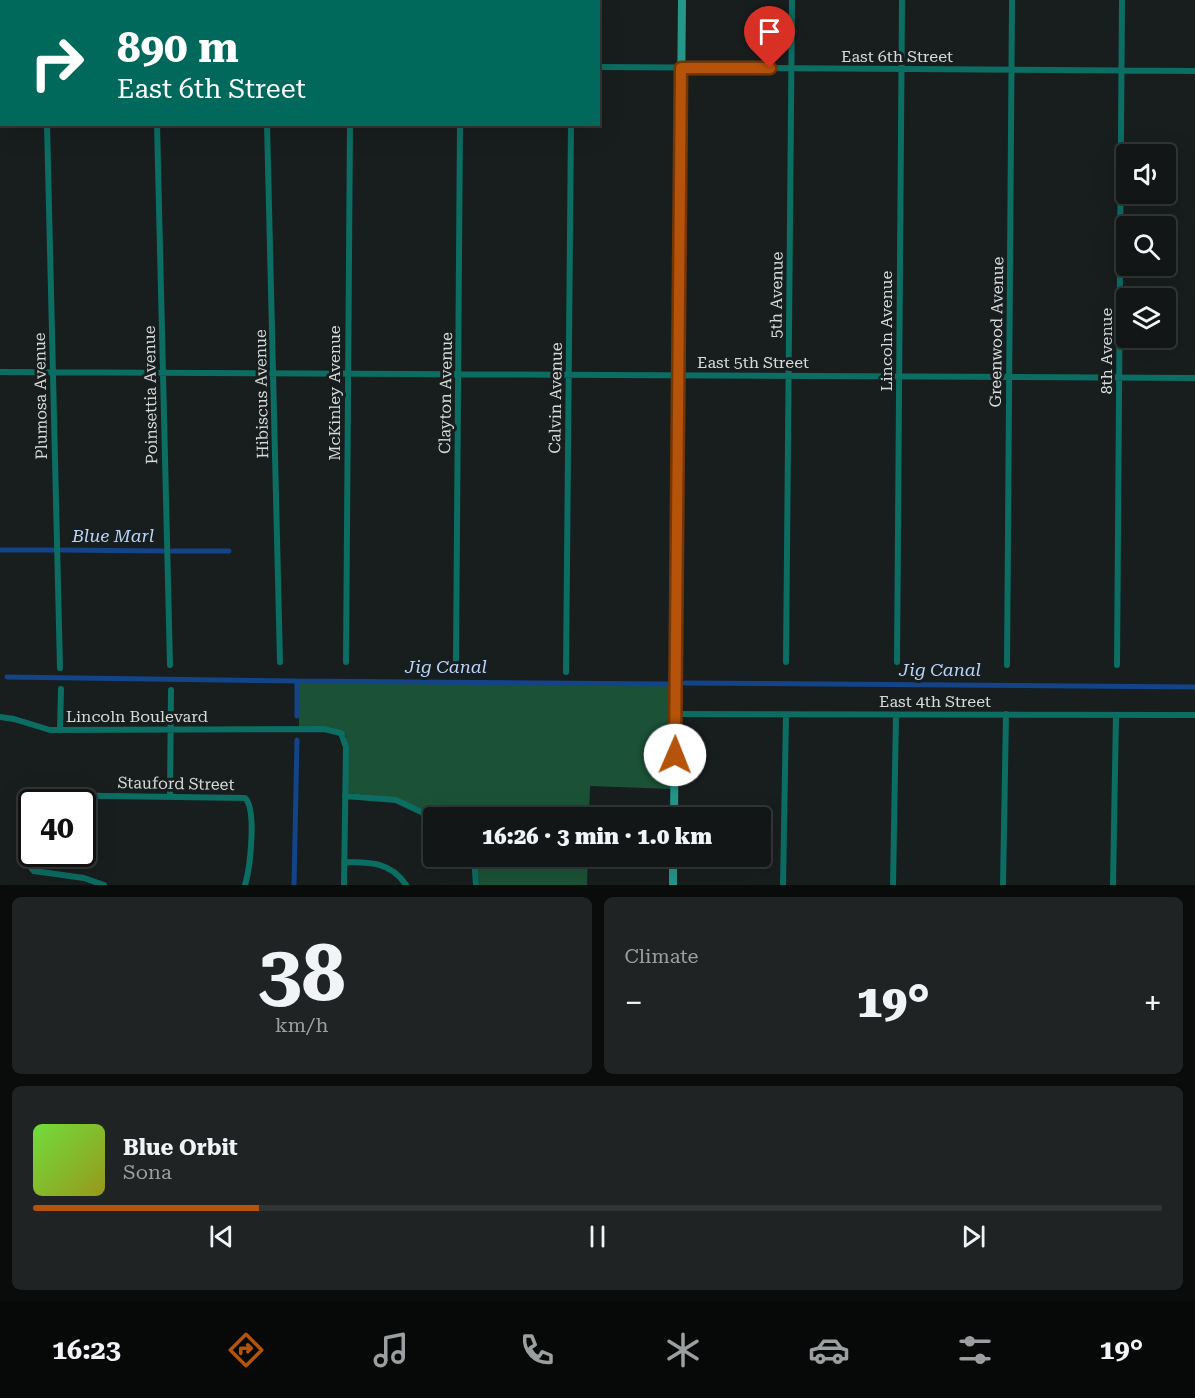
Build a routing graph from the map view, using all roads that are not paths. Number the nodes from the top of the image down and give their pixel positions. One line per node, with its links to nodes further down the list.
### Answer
1 (682, 0): 7 (street)
2 (792, 0): 8 (street, 5th Avenue)
3 (902, 0): 9 (street, Lincoln Avenue)
4 (1012, 0): 10 (street, Greenwood Avenue)
5 (1122, 0): 11 (street, 8th Avenue)
6 (600, 67): 7 (street, East 6th Street)
7 (681, 68): 8 (street, East 6th Street); 26 (street)
8 (792, 68): 9 (street, East 6th Street); 27 (street, 5th Avenue)
9 (902, 69): 10 (street, East 6th Street); 28 (street, Lincoln Avenue)
10 (1012, 70): 11 (street, East 6th Street); 29 (street, Greenwood Avenue)
11 (1122, 70): 12 (street, East 6th Street); 30 (street, 8th Avenue)
12 (1195, 71)
13 (47, 126): 20 (street, Plumosa Avenue)
14 (158, 126): 21 (street, Poinsettia Avenue)
15 (267, 126): 22 (street, Hibiscus Avenue)
16 (350, 126): 23 (street, McKinley Avenue)
17 (460, 126): 24 (street, Clayton Avenue)
18 (571, 126): 25 (street, Calvin Avenue)
19 (0, 372): 20 (street, East 5th Street)
20 (53, 372): 21 (street, East 5th Street); 40 (street, Plumosa Avenue)
21 (163, 372): 22 (street, East 5th Street); 37 (street, Poinsettia Avenue)
22 (274, 372): 23 (street, East 5th Street); 32 (street, Hibiscus Avenue)
23 (348, 372): 24 (street, East 5th Street); 33 (street, McKinley Avenue)
24 (458, 373): 25 (street, East 5th Street); 34 (street, Clayton Avenue)
25 (569, 374): 26 (street, East 5th Street); 41 (street, Calvin Avenue)
26 (678, 375): 27 (street, East 5th Street); 44 (street)
27 (789, 375): 28 (street, East 5th Street); 35 (street, 5th Avenue)
28 (899, 376): 29 (street, East 5th Street); 36 (street, Lincoln Avenue)
29 (1009, 377): 30 (street, East 5th Street); 38 (street, Greenwood Avenue)
30 (1119, 377): 31 (street, East 5th Street); 39 (street, 8th Avenue)
31 (1195, 378)
32 (280, 662)
33 (346, 662)
34 (456, 662)
35 (786, 662)
36 (897, 662)
37 (170, 664)
38 (1007, 665)
39 (1117, 665)
40 (60, 668)
41 (566, 672)
42 (61, 689): 51 (street)
43 (171, 690): 52 (street)
44 (676, 714): 47 (street, East 4th Street); 55 (street)
45 (1006, 714): 48 (street, East 4th Street); 49 (street, East 4th Street); 68 (street)
46 (1195, 714): 49 (street, East 4th Street)
47 (786, 715): 48 (street, East 4th Street); 66 (street)
48 (896, 715): 67 (street)
49 (1116, 715): 69 (street)
50 (0, 717): 51 (street, Lincoln Boulevard)
51 (60, 730): 52 (street, Lincoln Boulevard)
52 (170, 730): 53 (street); 54 (street, Lincoln Boulevard)
53 (170, 795): 60 (street, Stauford Street); 61 (street, Stauford Street)
54 (345, 796): 56 (street); 57 (street)
55 (674, 807)
56 (423, 812)
57 (344, 862): 62 (street); 63 (street)
58 (475, 867): 64 (street)
59 (673, 867): 65 (street)
60 (104, 885)
61 (245, 885)
62 (344, 885)
63 (406, 885)
64 (476, 885)
65 (673, 885)
66 (783, 885)
67 (893, 885)
68 (1003, 885)
69 (1113, 885)

